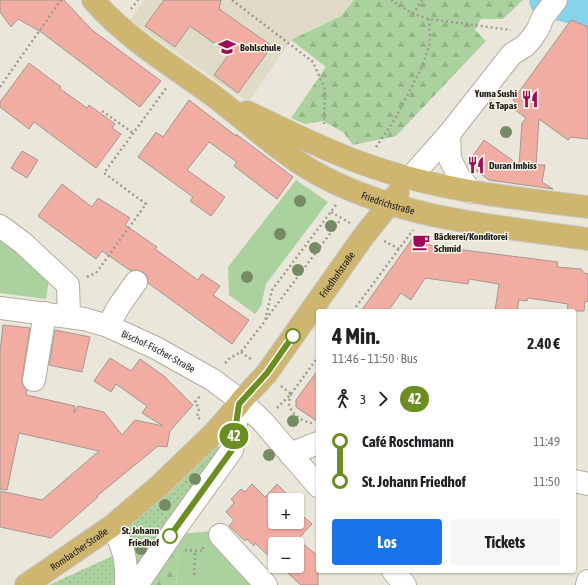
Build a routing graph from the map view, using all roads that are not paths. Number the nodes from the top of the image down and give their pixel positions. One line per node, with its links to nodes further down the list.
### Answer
1 (93, 0): 4 (main road, Friedrichstraße)
2 (549, 9): 3 (street, Friedhofstraße); 3 (street, Friedhofstraße)
3 (512, 54): 5 (street, Friedhofstraße)
4 (216, 98): 6 (main road, Friedrichstraße); 8 (main road, Friedrichstraße)
5 (449, 134): 6 (street, Friedhofstraße); 7 (street)
6 (410, 178): 7 (main road, Friedrichstraße); 8 (main road, Friedhofstraße)
7 (480, 193): 9 (main road, Friedrichstraße); 10 (main road)
8 (390, 203): 10 (main road, Friedrichstraße); 19 (main road, Friedhofstraße)
9 (588, 206)
10 (479, 223): 12 (main road, Friedrichstraße)
11 (0, 226): 16 (street)
12 (588, 239)
13 (136, 282): 17 (street)
14 (0, 308): 15 (street, Bischof-Fischer-Straße)
15 (45, 313): 16 (street, Bischof-Fischer-Straße); 18 (street)
16 (70, 316): 17 (street, Bischof-Fischer-Straße)
17 (108, 326): 19 (street, Bischof-Fischer-Straße)
18 (34, 380)
19 (240, 402): 21 (street, Bischof-Fischer-Straße); 25 (main road, Friedhofstraße); 31 (street)
20 (316, 444): 21 (street)
21 (290, 454): 23 (street, Bischof-Fischer-Straße)
22 (576, 482): 24 (street)
23 (316, 484)
24 (588, 484)
25 (112, 526): 29 (main road, Rombacher Straße); 30 (street)
26 (220, 534): 32 (street)
27 (395, 573): 33 (street)
28 (588, 581): 34 (street)
29 (26, 585)
30 (126, 585)
31 (137, 585)
32 (266, 585)
33 (405, 585)
34 (587, 585)

